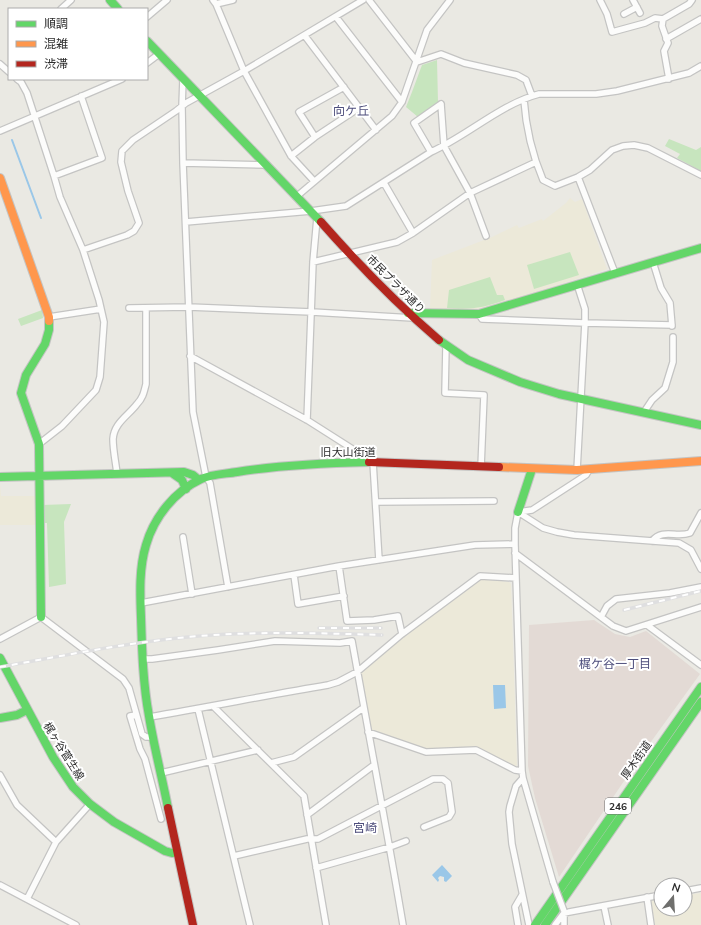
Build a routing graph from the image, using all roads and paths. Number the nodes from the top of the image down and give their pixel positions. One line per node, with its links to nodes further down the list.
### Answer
1 (71, 0): 12 (street)
2 (110, 0): 13 (main road)
3 (168, 0): 15 (street)
4 (233, 0): 11 (street)
5 (363, 0): 16 (street)
6 (369, 0): 24 (street)
7 (450, 0): 24 (street)
8 (600, 0): 17 (street)
9 (633, 0): 14 (street)
10 (692, 0): 17 (street)
11 (214, 2): 28 (street)
12 (62, 8)
13 (117, 8)
14 (624, 14)
15 (148, 16)
16 (336, 17): 19 (street); 38 (street)
17 (663, 19): 20 (street)
18 (701, 20): 20 (street)
19 (305, 36): 28 (street); 33 (street)
20 (666, 39): 30 (street)
21 (148, 42): 22 (main road, 市民プラザ通り)
22 (159, 54): 23 (street); 29 (main road, 市民プラザ通り)
23 (148, 62)
24 (416, 62): 36 (street); 38 (street)
25 (0, 64): 27 (street)
26 (700, 68): 30 (street)
27 (8, 71)
28 (244, 71): 35 (street); 47 (street)
29 (183, 79): 35 (main road, 市民プラザ通り); 39 (street)
30 (669, 79): 36 (street)
31 (19, 80): 41 (street)
32 (120, 80): 34 (street)
33 (344, 87): 40 (street); 44 (street)
34 (81, 96): 41 (street); 52 (street)
35 (198, 96): 39 (street); 50 (main road, 市民プラザ通り)
36 (532, 96): 37 (street)
37 (524, 100): 45 (street); 48 (street)
38 (402, 102): 42 (street)
39 (182, 106): 49 (street); 65 (street)
40 (359, 108): 42 (street); 44 (street)
41 (35, 117): 43 (street); 52 (street)
42 (376, 130): 55 (street)
43 (0, 131)
44 (315, 137): 47 (street)
45 (444, 146): 46 (street); 46 (street); 57 (street)
46 (431, 152): 56 (street)
47 (291, 156): 55 (street)
48 (536, 162): 53 (street); 57 (street)
49 (183, 163): 50 (street); 61 (street)
50 (266, 165): 58 (main road, 市民プラザ通り)
51 (701, 175): 53 (street)
52 (54, 176): 65 (street)
53 (578, 177): 69 (street)
54 (0, 178): 77 (main road)
55 (314, 181): 58 (street)
56 (384, 183): 59 (street); 62 (street)
57 (470, 193): 62 (street); 63 (street)
58 (296, 197): 59 (main road, 市民プラザ通り)
59 (311, 211): 60 (main road, 市民プラザ通り); 61 (street)
60 (317, 218): 66 (main road, 市民プラザ通り); 67 (street)
61 (186, 222): 71 (street)
62 (413, 233): 66 (street)
63 (486, 236)
64 (701, 248): 68 (main road)
65 (83, 250): 74 (street)
66 (350, 254): 67 (street); 78 (main road, 市民プラザ通り)
67 (313, 262): 75 (street)
68 (653, 262): 69 (main road); 79 (street)
69 (615, 273): 70 (main road)
70 (577, 284): 76 (main road); 79 (street)
71 (189, 307): 73 (street); 75 (street); 82 (street)
72 (129, 308): 73 (street)
73 (146, 308): 95 (street)
74 (102, 309): 77 (street); 87 (street)
75 (312, 312): 78 (street); 85 (street)
76 (479, 314): 78 (main road); 79 (street)
77 (49, 316): 87 (main road)
78 (411, 316): 81 (main road, 市民プラザ通り)
79 (585, 323): 83 (street)
80 (673, 337): 84 (street)
81 (446, 346): 83 (main road, 市民プラザ通り); 90 (street)
82 (190, 356): 85 (street); 98 (street)
83 (582, 398): 84 (main road, 市民プラザ通り); 92 (street)
84 (644, 412): 86 (main road, 市民プラザ通り)
85 (307, 420): 89 (street)
86 (701, 425)
87 (39, 444): 96 (main road)
88 (701, 461): 93 (main road, 旧大山街道)
89 (373, 462): 90 (main road, 旧大山街道); 98 (main road, 旧大山街道); 100 (street)
90 (481, 467): 91 (main road, 旧大山街道)
91 (532, 469): 92 (main road, 旧大山街道); 102 (main road)
92 (577, 470): 93 (main road, 旧大山街道)
93 (589, 470): 102 (street)
94 (172, 472): 95 (main road); 98 (main road); 99 (main road)
95 (117, 474): 96 (main road)
96 (39, 476): 97 (main road); 120 (main road)
97 (0, 477)
98 (203, 478): 99 (main road); 113 (street)
99 (186, 489): 117 (main road)
100 (376, 502): 101 (street); 108 (street)
101 (494, 502)
102 (518, 512): 105 (street); 106 (street)
103 (701, 513): 105 (street)
104 (183, 537): 115 (street)
105 (652, 541): 110 (street)
106 (515, 544): 107 (street); 108 (street)
107 (515, 553): 112 (street); 119 (street)
108 (380, 560): 109 (street)
109 (339, 566): 111 (street); 116 (street)
110 (701, 568)
111 (294, 575): 113 (street); 116 (street)
112 (516, 578): 122 (street); 143 (street)
113 (228, 587): 115 (street)
114 (701, 587): 119 (street)
115 (192, 594): 117 (street)
116 (344, 596): 122 (street)
117 (141, 603): 125 (main road)
118 (701, 607): 121 (street)
119 (600, 616): 121 (street)
120 (41, 617): 123 (street); 134 (street)
121 (647, 625): 126 (street)
122 (402, 634): 127 (street)
123 (0, 639)
124 (0, 658): 133 (main road, 梶ヶ谷菅生線)
125 (142, 659): 127 (street); 135 (main road)
126 (701, 665)
127 (357, 672): 129 (street); 131 (street)
128 (701, 687): 173 (main road, 厚木街道 / 246)
129 (214, 707): 132 (street); 139 (street)
130 (700, 707): 174 (main road, 厚木街道 / 246)
131 (364, 708): 137 (street); 141 (street)
132 (198, 709): 135 (street); 140 (street)
133 (27, 710): 136 (main road); 147 (main road, 梶ヶ谷菅生線)
134 (136, 715): 138 (street); 150 (street)
135 (149, 717): 138 (main road)
136 (0, 718)
137 (368, 732): 142 (street); 143 (street)
138 (152, 737): 144 (main road)
139 (258, 750): 140 (street); 141 (street)
140 (212, 761): 144 (street); 157 (street)
141 (271, 763): 149 (street)
142 (374, 765): 148 (street); 149 (street)
143 (522, 771): 146 (street)
144 (160, 773): 156 (main road)
145 (0, 775): 154 (street)
146 (523, 778): 160 (street); 165 (street, bridge)
147 (90, 804): 154 (street); 156 (main road, 梶ヶ谷菅生線)
148 (381, 806): 151 (street); 152 (street); 155 (street)
149 (308, 815): 152 (street)
150 (161, 819)
151 (424, 827)
152 (312, 839): 157 (street); 158 (street)
153 (406, 841): 155 (street)
154 (56, 842): 163 (street)
155 (390, 847): 158 (street); 170 (street)
156 (177, 852): 166 (main road)
157 (234, 856): 168 (street)
158 (316, 868): 169 (street)
159 (0, 885): 163 (street)
160 (522, 895): 171 (street); 172 (street)
161 (653, 896): 162 (street)
162 (647, 897): 164 (street); 178 (street)
163 (27, 899): 167 (street)
164 (604, 906): 165 (street); 177 (street)
165 (564, 912): 175 (street); 176 (street)
166 (192, 924)
167 (76, 925)
168 (250, 925)
169 (326, 925)
170 (403, 925)
171 (518, 925)
172 (529, 925)
173 (535, 925)
174 (545, 925)
175 (555, 925)
176 (564, 925)
177 (608, 925)
178 (651, 925)

